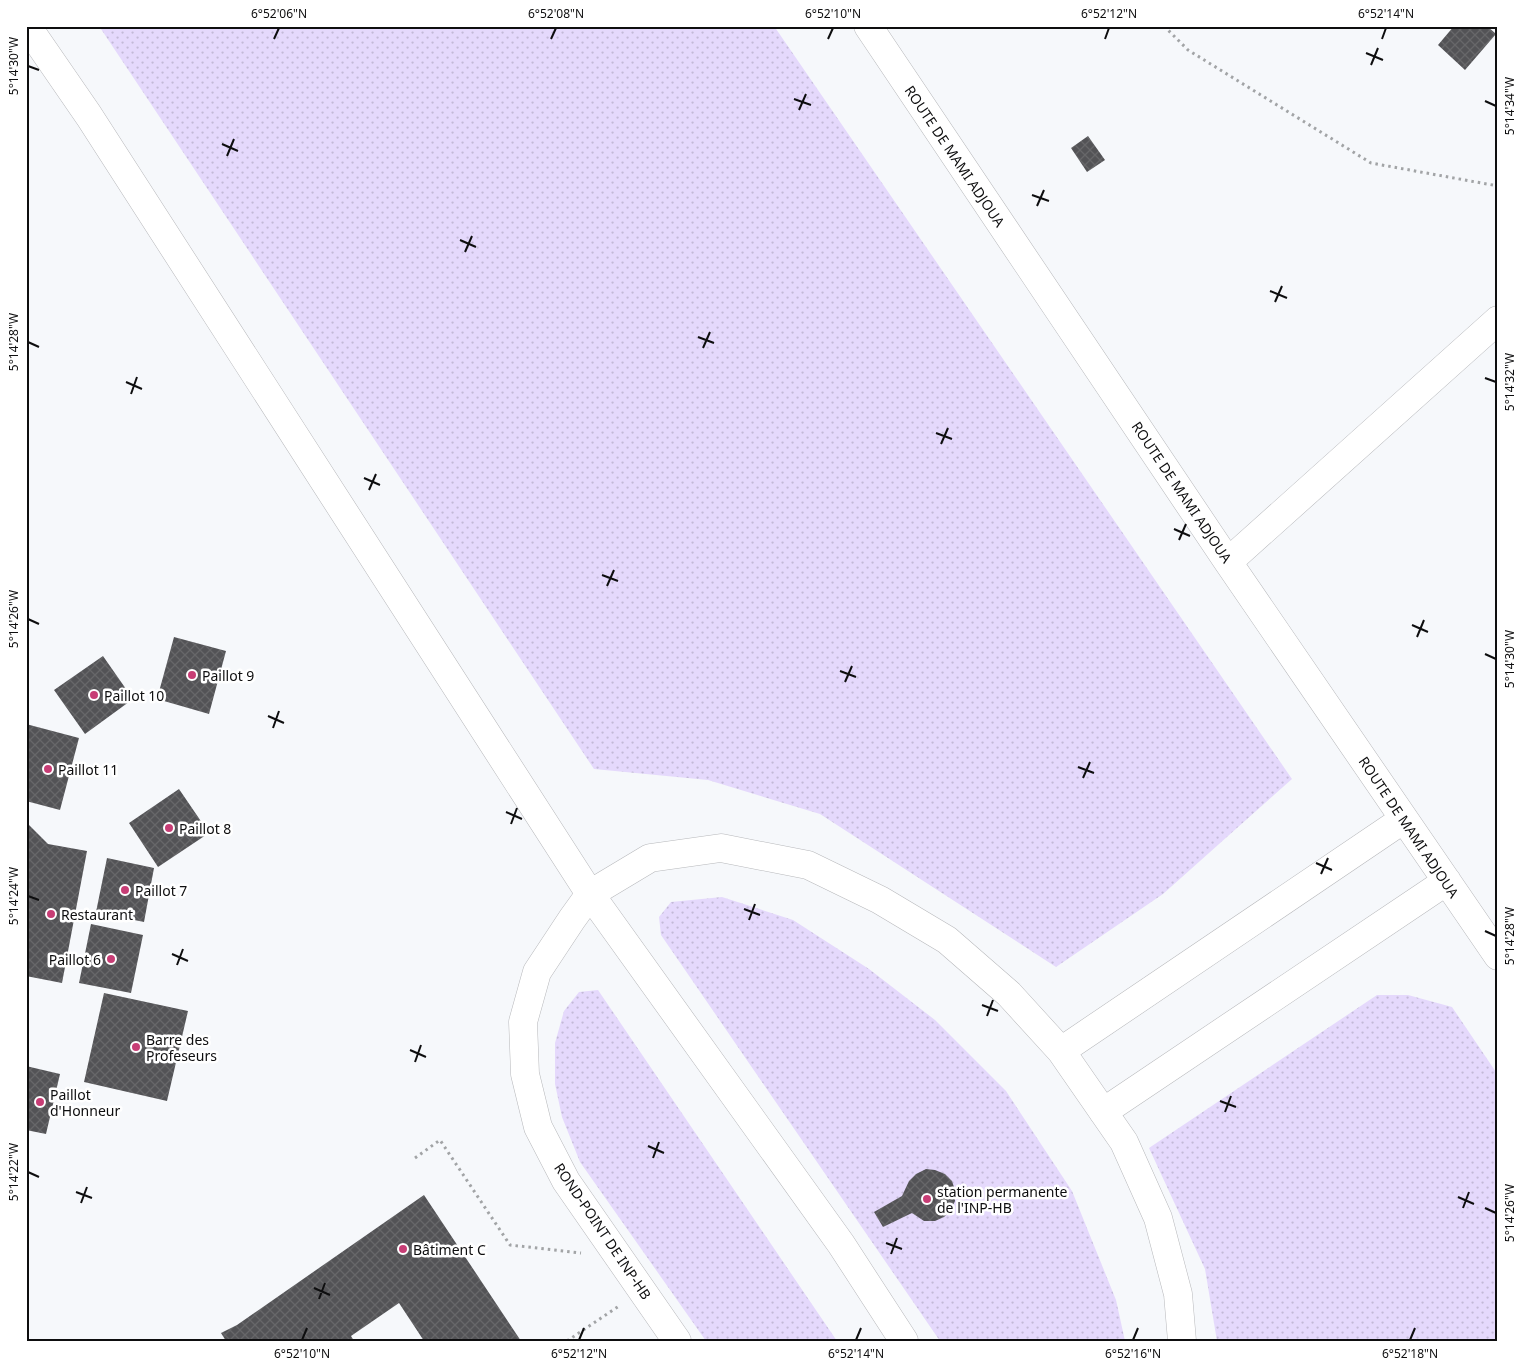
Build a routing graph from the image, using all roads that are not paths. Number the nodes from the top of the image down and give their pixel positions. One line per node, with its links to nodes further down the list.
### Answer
1 (27, 26): 7 (street)
2 (868, 26): 4 (street, ROUTE DE MAMI ADJOUA)
3 (1497, 322): 4 (street)
4 (1228, 562): 5 (street, ROUTE DE MAMI ADJOUA)
5 (1404, 819): 6 (street, ROUTE DE MAMI ADJOUA); 9 (street)
6 (1447, 881): 8 (street, ROUTE DE MAMI ADJOUA); 10 (street)
7 (590, 894): 9 (street, ROND-POINT DE INP-HB); 11 (street, ROND-POINT DE INP-HB); 12 (street)
8 (1498, 956)
9 (1061, 1051): 10 (street, ROND-POINT DE INP-HB)
10 (1103, 1112): 13 (street, ROND-POINT DE INP-HB)
11 (677, 1341)
12 (904, 1341)
13 (1182, 1341)

